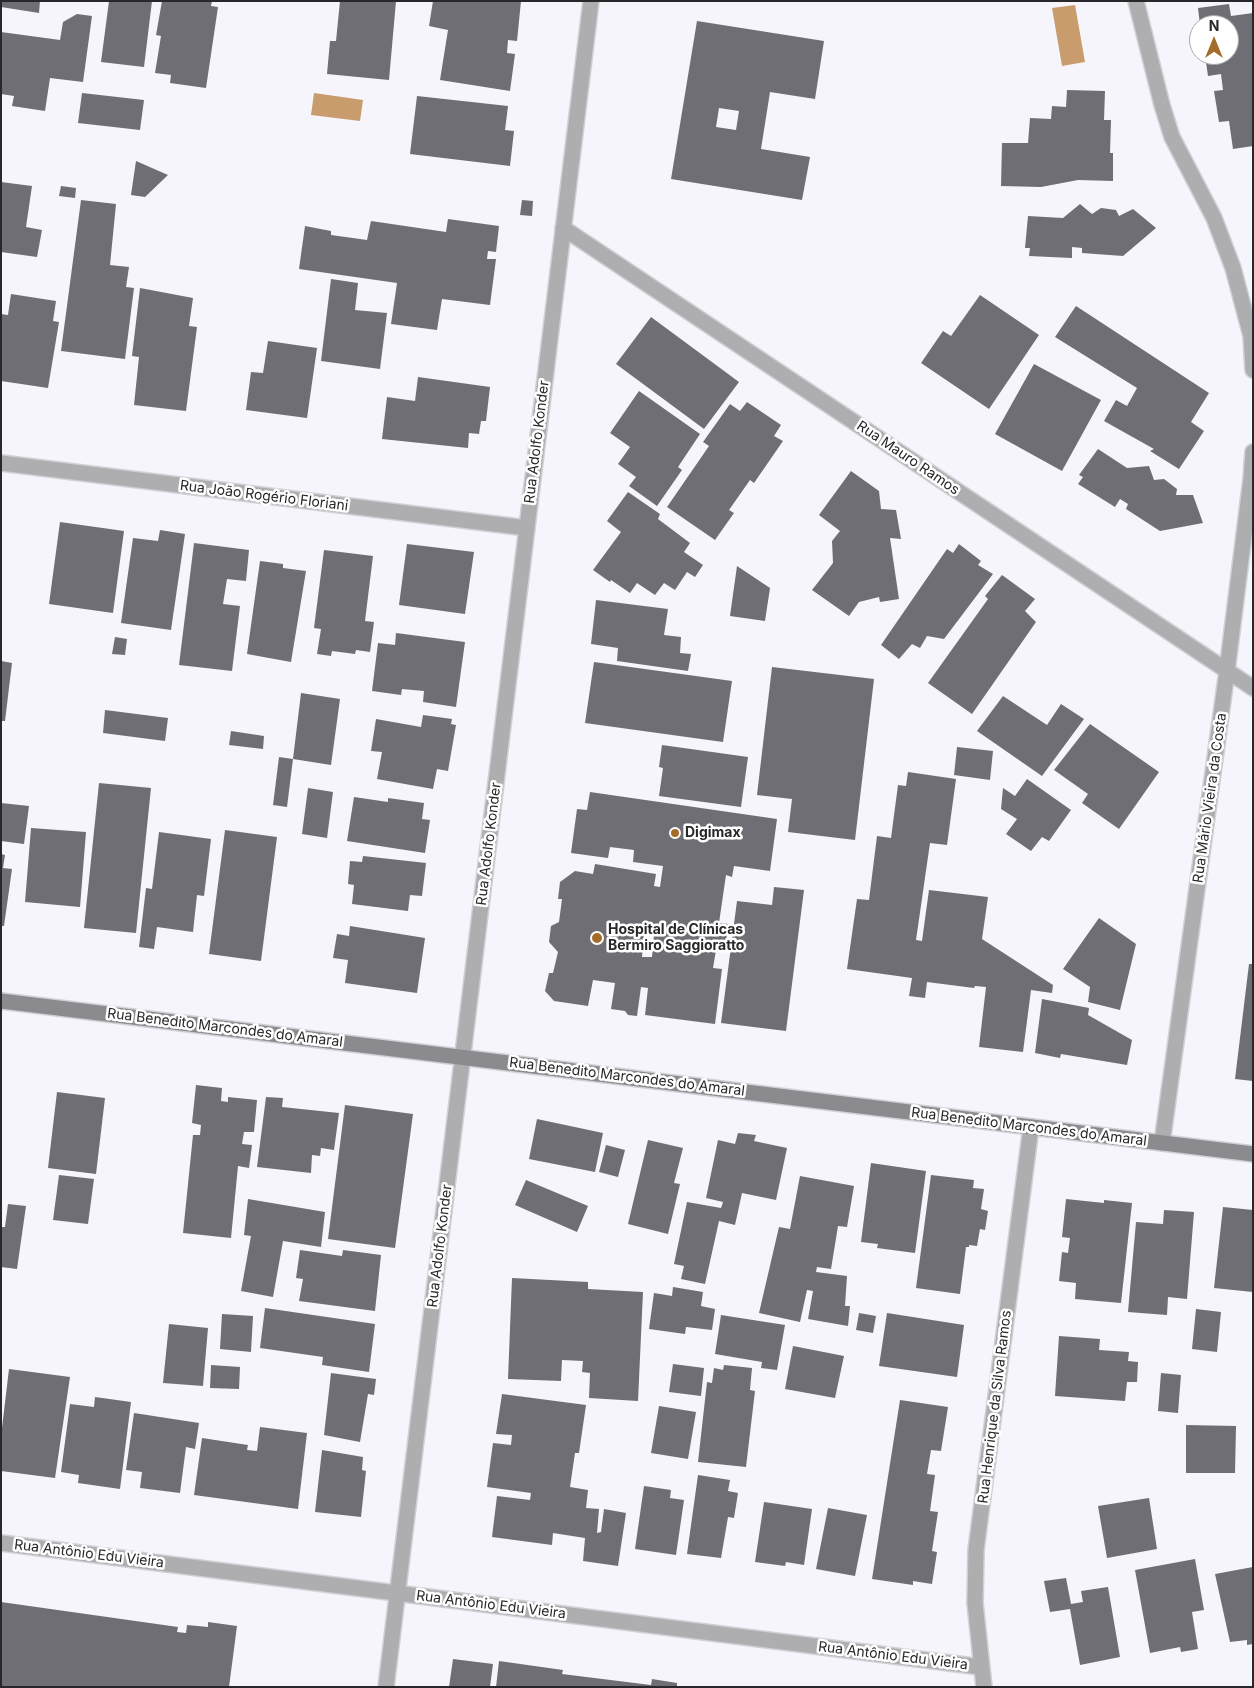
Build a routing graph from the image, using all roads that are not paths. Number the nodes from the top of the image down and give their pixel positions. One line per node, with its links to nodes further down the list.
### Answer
1 (590, 1): 3 (street, Rua Adolfo Konder)
2 (1136, 1): 4 (street)
3 (563, 228): 7 (street, Rua Adolfo Konder); 8 (street, Rua Mauro Ramos)
4 (1253, 370)
5 (1253, 452): 8 (street, Rua Mário Vieira da Costa)
6 (1, 463): 7 (street, Rua João Rogério Floriani)
7 (527, 528): 11 (street, Rua Adolfo Konder)
8 (1227, 671): 9 (street, Rua Mauro Ramos); 13 (street, Rua Mário Vieira da Costa)
9 (1253, 688)
10 (1, 1001): 11 (main road, Rua Benedito Marcondes do Amaral)
11 (462, 1057): 12 (main road, Rua Benedito Marcondes do Amaral); 16 (street, Rua Adolfo Konder)
12 (1031, 1127): 13 (main road, Rua Benedito Marcondes do Amaral); 17 (street, Rua Henrique da Silva Ramos)
13 (1162, 1143): 14 (main road, Rua Benedito Marcondes do Amaral)
14 (1253, 1154)
15 (1, 1543): 16 (street, Rua Antônio Edu Vieira)
16 (398, 1593): 17 (street, Rua Antônio Edu Vieira); 18 (street, Rua Adolfo Konder)
17 (981, 1667): 19 (street, Rua Henrique da Silva Ramos)
18 (386, 1687)
19 (984, 1687)

